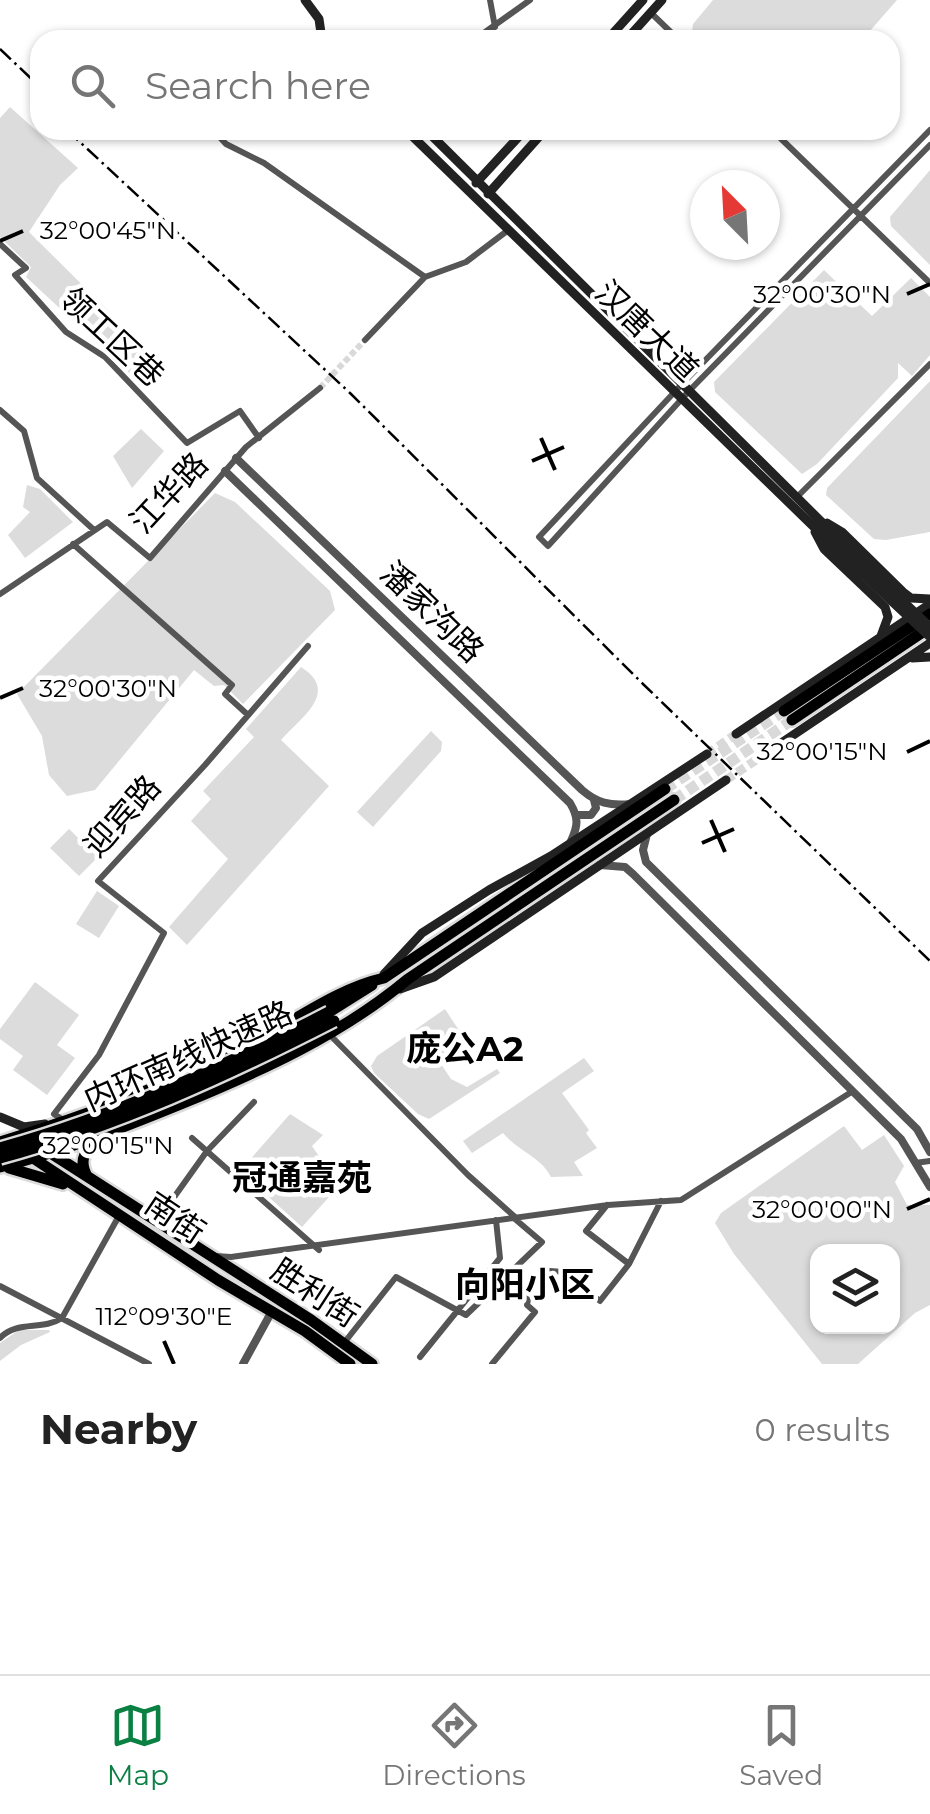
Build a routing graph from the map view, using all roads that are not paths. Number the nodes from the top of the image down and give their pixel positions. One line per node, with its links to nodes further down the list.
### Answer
1 (305, 0): 8 (main road)
2 (490, 0): 7 (street)
3 (530, 0): 7 (street)
4 (643, 0): 10 (main road)
5 (662, 0): 6 (main road)
6 (650, 12): 11 (main road); 12 (street)
7 (495, 28): 9 (street)
8 (321, 30)
9 (492, 30)
10 (615, 30)
11 (635, 30)
12 (669, 30)
13 (930, 130): 25 (street)
14 (222, 140): 29 (street)
15 (416, 140): 22 (main road, 汉唐大道)
16 (436, 140): 21 (main road, 汉唐大道)
17 (516, 140): 21 (main road)
18 (536, 140): 23 (main road)
19 (782, 140): 25 (street)
20 (930, 144): 26 (street)
21 (478, 182): 22 (main road); 23 (main road, 汉唐大道)
22 (468, 192): 24 (main road, 汉唐大道)
23 (489, 194): 24 (main road); 34 (main road, 汉唐大道)
24 (480, 204): 27 (main road, 汉唐大道)
25 (853, 209): 26 (street); 34 (street)
26 (860, 216): 30 (street); 34 (street)
27 (507, 231): 29 (street); 34 (main road, 汉唐大道)
28 (0, 244): 36 (street, 领工区巷)
29 (425, 277): 31 (street)
30 (930, 284)
31 (365, 340)
32 (930, 364): 39 (street)
33 (320, 388): 36 (street, 江华路)
34 (682, 392): 34 (street); 39 (main road, 汉唐大道); 40 (main road, 汉唐大道)
35 (0, 410): 41 (street)
36 (258, 438): 37 (street, 江华路)
37 (236, 458): 38 (street, 江华路); 61 (street, 潘家沟路)
38 (225, 471): 41 (street, 江华路); 64 (street, 潘家沟路)
39 (797, 498): 40 (main road, 汉唐大道)
40 (812, 519): 43 (main road, 汉唐大道); 44 (main road); 47 (main road)
41 (94, 530): 42 (street, 江华路)
42 (73, 544): 45 (street, 江华路); 55 (street)
43 (858, 564): 49 (main road, bridge); 51 (main road, bridge)
44 (903, 592): 46 (main road); 47 (main road)
45 (0, 594)
46 (930, 601): 50 (main road)
47 (885, 607): 50 (main road)
48 (930, 614): 49 (highway)
49 (930, 627)
50 (880, 638): 56 (main road)
51 (930, 640): 54 (main road)
52 (308, 646): 55 (street, 迎宾路)
53 (930, 656): 54 (main road)
54 (900, 663): 58 (main road)
55 (248, 715): 78 (street, 迎宾路)
56 (736, 734)
57 (706, 754): 63 (main road)
58 (764, 754)
59 (726, 780): 65 (main road)
60 (665, 789): 71 (highway, 内环南线快速路)
61 (594, 800): 63 (street); 64 (street)
62 (674, 800): 70 (highway, 内环南线快速路)
63 (630, 804): 66 (main road)
64 (577, 815): 66 (street)
65 (647, 833): 67 (street); 68 (main road)
66 (570, 843): 71 (main road)
67 (646, 862): 69 (street); 84 (street)
68 (600, 865): 69 (street); 70 (main road)
69 (633, 874): 75 (street)
70 (564, 882): 72 (highway, 内环南线快速路)
71 (382, 978): 73 (highway, 内环南线快速路); 78 (highway, 内环南线快速路)
72 (392, 992): 73 (highway, 内环南线快速路); 74 (highway, 内环南线快速路)
73 (332, 1016): 82 (highway, 内环南线快速路, bridge); 86 (highway, 内环南线快速路, bridge)
74 (330, 1034): 79 (highway, 内环南线快速路); 97 (street)
75 (853, 1090): 89 (street); 93 (street)
76 (254, 1102): 83 (street)
77 (0, 1119): 78 (main road); 80 (main road, 南街)
78 (60, 1121): 80 (highway, 内环南线快速路)
79 (115, 1130): 85 (highway, 内环南线快速路); 91 (highway)
80 (21, 1135): 82 (highway, 内环南线快速路); 85 (highway, 南街)
81 (192, 1138): 83 (street)
82 (1, 1142): 87 (highway, 南街)
83 (207, 1151): 99 (street); 100 (street)
84 (930, 1152)
85 (50, 1153): 87 (highway, 内环南线快速路); 91 (highway, 南街)
86 (0, 1158)
87 (34, 1158): 90 (highway, 内环南线快速路); 94 (highway, 南街)
88 (930, 1161): 89 (street)
89 (915, 1163): 92 (street)
90 (0, 1168): 94 (highway)
91 (87, 1176): 99 (highway, 南街)
92 (930, 1188)
93 (661, 1201): 95 (street); 102 (street)
94 (101, 1202): 96 (highway, 南街)
95 (608, 1204): 97 (street); 102 (street)
96 (120, 1214): 105 (highway, 南街); 107 (street)
97 (517, 1217): 98 (street); 106 (street)
98 (496, 1220): 100 (street); 106 (street)
99 (156, 1222): 101 (highway, 南街)
100 (316, 1248): 101 (street)
101 (207, 1256): 103 (highway, 南街)
102 (629, 1264): 115 (street)
103 (228, 1270): 105 (highway, 胜利街)
104 (0, 1286): 107 (street)
105 (276, 1305): 109 (highway, 胜利街); 112 (street); 113 (highway)
106 (458, 1310): 109 (street); 110 (street)
107 (62, 1318): 108 (street); 111 (street)
108 (0, 1338)
109 (344, 1343): 114 (highway, 胜利街)
110 (420, 1357)
111 (149, 1364)
112 (243, 1364)
113 (350, 1364)
114 (372, 1364)
115 (492, 1364)

